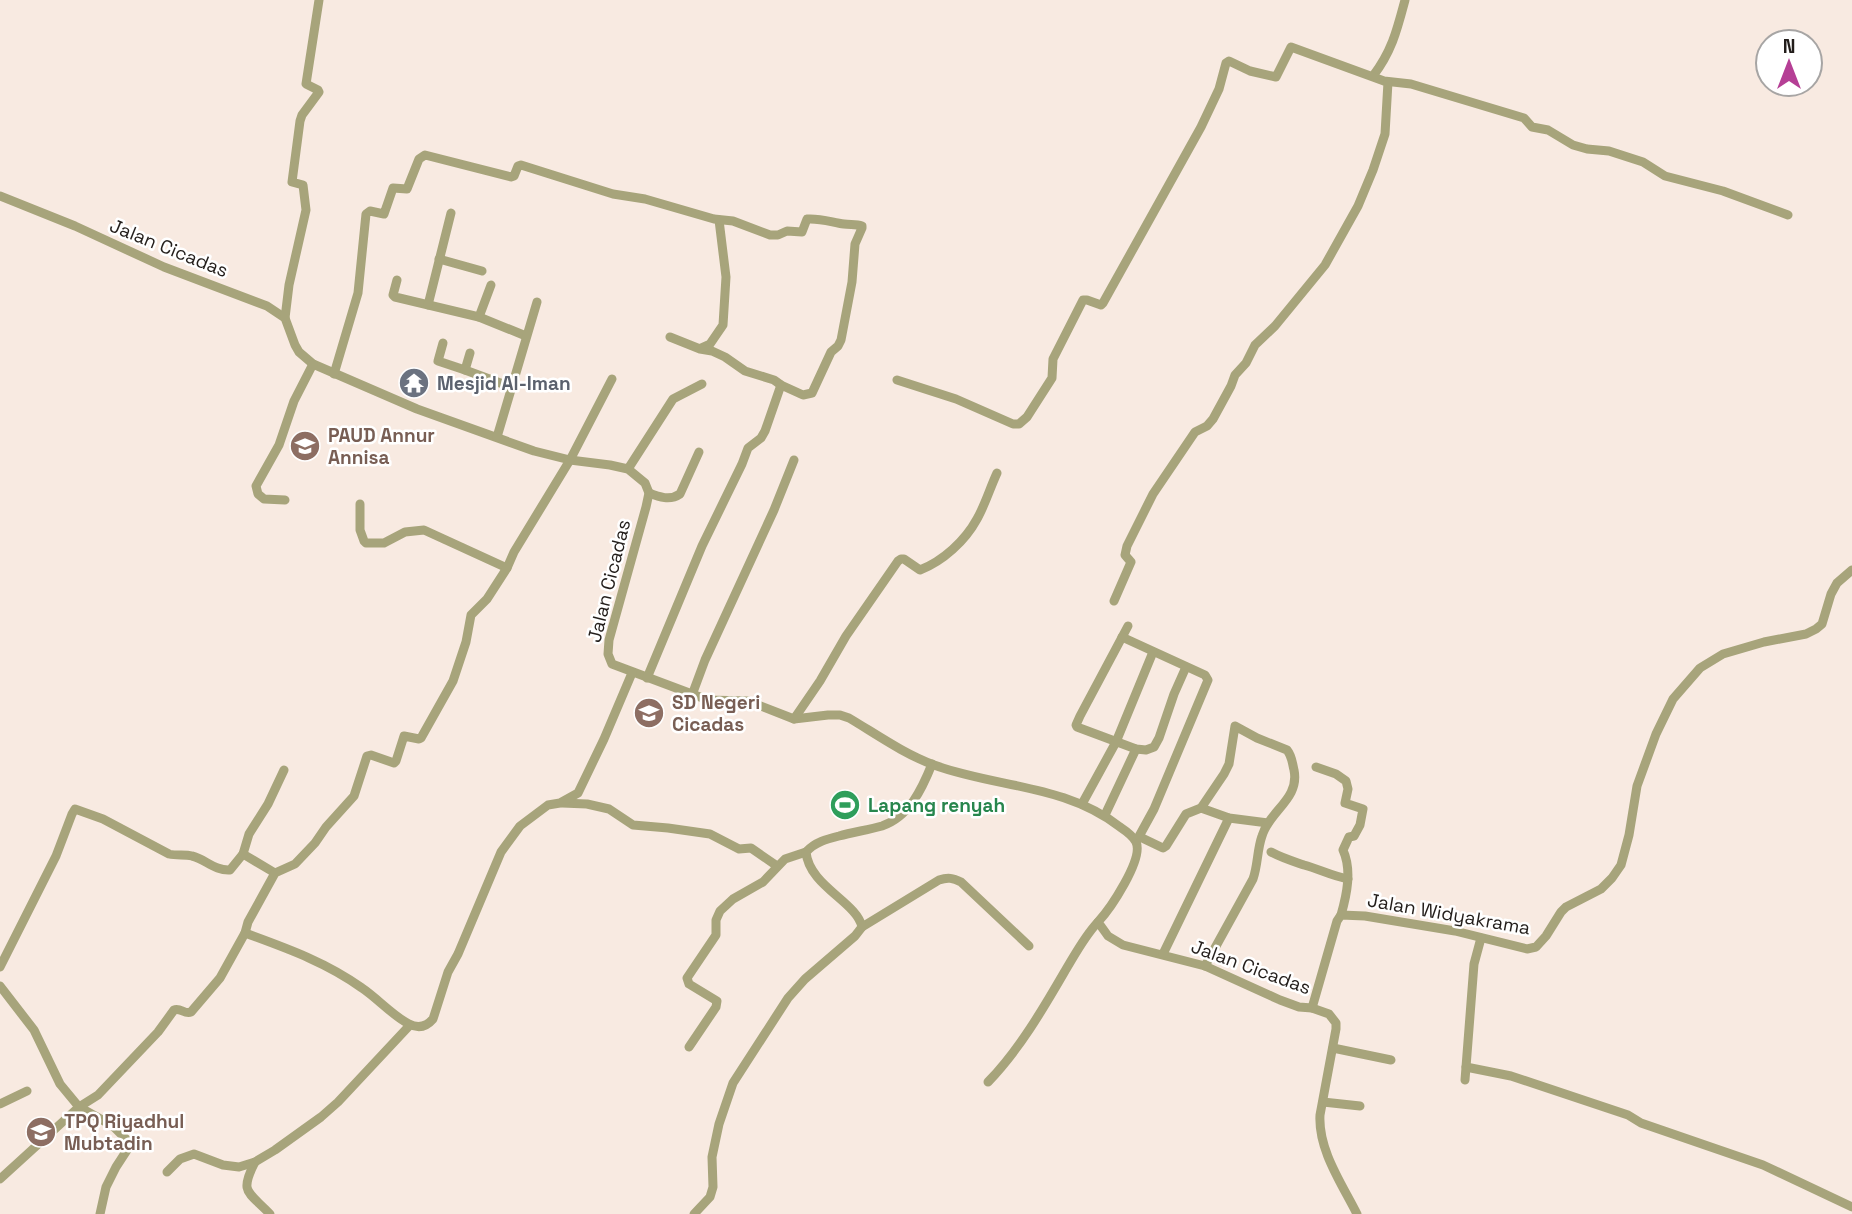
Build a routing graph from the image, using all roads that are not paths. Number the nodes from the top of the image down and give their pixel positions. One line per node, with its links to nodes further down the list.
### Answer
1 (319, 0): 16 (street)
2 (1405, 0): 3 (street)
3 (1373, 76): 4 (street); 26 (street)
4 (1388, 82): 7 (street); 41 (street)
5 (0, 197): 16 (street, Jalan Cicadas)
6 (451, 214): 9 (street)
7 (1788, 215)
8 (719, 220): 20 (street); 24 (street); 28 (street)
9 (439, 259): 10 (street); 14 (street)
10 (482, 271)
11 (397, 279): 14 (street)
12 (491, 285): 15 (street)
13 (537, 302): 17 (street)
14 (428, 305): 15 (street)
15 (480, 317): 17 (street)
16 (285, 318): 22 (street)
17 (526, 336): 29 (street)
18 (670, 337): 20 (street)
19 (443, 343): 23 (street)
20 (700, 349): 28 (street)
21 (470, 353): 23 (street)
22 (313, 364): 24 (street); 37 (street)
23 (465, 370): 29 (street)
24 (334, 374): 30 (street)
25 (612, 379): 32 (street)
26 (897, 380)
27 (702, 384): 34 (street)
28 (781, 385): 47 (street)
29 (511, 387): 30 (street)
30 (497, 437): 32 (street)
31 (699, 452): 36 (street)
32 (570, 460): 34 (street); 39 (street)
33 (793, 460): 48 (street)
34 (628, 470): 36 (street)
35 (997, 473): 49 (street)
36 (649, 493): 46 (street, Jalan Cicadas)
37 (285, 499)
38 (360, 505): 39 (street)
39 (507, 568): 66 (street)
40 (1852, 570): 72 (street, Jalan Widyakrama)
41 (1114, 601)
42 (1128, 626): 43 (street)
43 (1122, 637): 44 (street); 50 (street)
44 (1153, 652): 45 (street); 50 (street)
45 (1186, 667): 51 (street); 61 (street)
46 (632, 673): 47 (street, Jalan Cicadas); 55 (street)
47 (647, 678): 48 (street, Jalan Cicadas)
48 (692, 695): 49 (street, Jalan Cicadas)
49 (794, 719): 52 (street, Jalan Cicadas)
50 (1116, 742): 51 (street); 56 (street)
51 (1136, 749): 58 (street)
52 (932, 764): 56 (street, Jalan Cicadas); 62 (street)
53 (1316, 767): 67 (street)
54 (284, 770): 64 (street)
55 (560, 803): 65 (street); 79 (street)
56 (1082, 804): 58 (street, Jalan Cicadas)
57 (1201, 808): 59 (street); 60 (street); 61 (street)
58 (1105, 815): 61 (street, Jalan Cicadas)
59 (1229, 818): 60 (street); 74 (street)
60 (1268, 822): 75 (street)
61 (1138, 839): 69 (street)
62 (806, 852): 65 (street); 70 (street)
63 (1271, 852): 67 (street)
64 (243, 854): 66 (street); 76 (street)
65 (777, 866): 80 (street)
66 (275, 873): 71 (street)
67 (1348, 879): 68 (street)
68 (1341, 915): 72 (street, Jalan Widyakrama); 78 (street, Jalan Widyakrama)
69 (1098, 922): 74 (street, Jalan Cicadas); 85 (street)
70 (862, 926): 73 (street); 97 (street)
71 (245, 933): 79 (street); 90 (street)
72 (1481, 938): 83 (street)
73 (1029, 946)
74 (1163, 954): 75 (street, Jalan Cicadas)
75 (1205, 966): 78 (street, Jalan Cicadas)
76 (0, 967)
77 (0, 986): 90 (street)
78 (1312, 1008): 81 (street, Jalan Cicadas)
79 (410, 1025): 91 (street)
80 (689, 1047)
81 (1333, 1048): 82 (street); 87 (street, Jalan Cicadas)
82 (1391, 1060)
83 (1466, 1067): 84 (street); 94 (street)
84 (1465, 1080)
85 (988, 1082)
86 (27, 1091): 88 (street)
87 (1323, 1102): 89 (street); 98 (street, Jalan Cicadas)
88 (0, 1104)
89 (1360, 1106)
90 (79, 1107): 93 (street); 95 (street)
91 (255, 1162): 92 (street); 96 (street)
92 (167, 1172)
93 (0, 1179)
94 (1852, 1207)
95 (100, 1214)
96 (270, 1214)
97 (694, 1214)
98 (1357, 1214)

